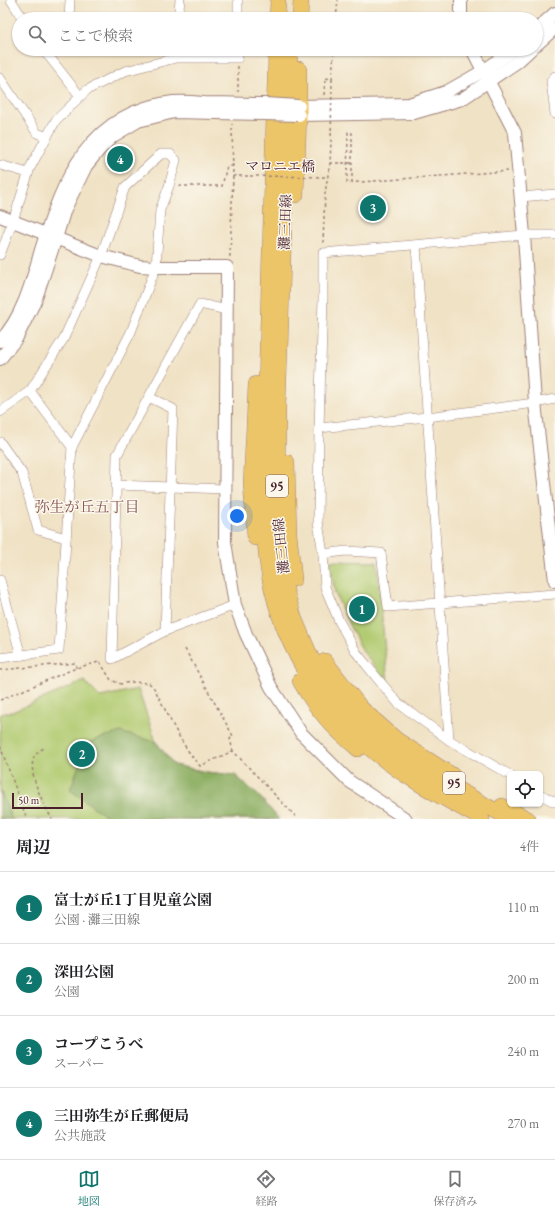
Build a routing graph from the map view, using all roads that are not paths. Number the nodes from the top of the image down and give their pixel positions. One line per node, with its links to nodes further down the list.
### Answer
1 (11, 0): 10 (street)
2 (70, 0): 11 (street)
3 (180, 0): 12 (street)
4 (238, 0): 13 (street)
5 (268, 0): 14 (main road)
6 (278, 0): 15 (main road)
7 (292, 0): 16 (main road)
8 (301, 0): 17 (main road)
9 (461, 0): 18 (street)
10 (19, 12)
11 (69, 12)
12 (179, 12)
13 (238, 12)
14 (268, 12)
15 (278, 12)
16 (291, 12)
17 (300, 12)
18 (460, 12)
19 (555, 13): 20 (street)
20 (543, 24)
21 (555, 28): 22 (street)
22 (543, 39)
23 (48, 56): 35 (street)
24 (170, 56): 35 (street)
25 (267, 56): 36 (main road, 95)
26 (276, 56): 69 (main road, 灘三田線 / 95)
27 (290, 56): 71 (main road, 灘三田線 / 95)
28 (300, 56): 37 (main road, 95)
29 (476, 56): 32 (street)
30 (507, 56): 32 (street)
31 (523, 56): 32 (street)
32 (486, 76): 37 (street); 37 (street); 43 (street)
33 (555, 76): 38 (street)
34 (0, 78): 39 (street)
35 (80, 96): 39 (street)
36 (264, 109): 37 (street, bridge); 48 (street); 56 (main road, 95)
37 (299, 111): 64 (main road, 95)
38 (555, 114)
39 (47, 137): 41 (street)
40 (0, 165): 41 (street)
41 (28, 173): 45 (street)
42 (555, 194): 43 (street)
43 (521, 197): 46 (street)
44 (0, 216): 45 (street)
45 (13, 221): 48 (street); 50 (street)
46 (524, 235): 47 (street); 49 (street); 60 (street)
47 (555, 235)
48 (51, 236): 51 (street); 54 (street); 55 (street)
49 (416, 244): 62 (street); 63 (street)
50 (0, 255)
51 (101, 256): 52 (street); 52 (street); 57 (street)
52 (156, 267): 53 (street); 66 (street)
53 (227, 310): 58 (street); 70 (street)
54 (0, 341)
55 (0, 359)
56 (256, 381): 69 (main road, 95); 90 (main road, 95)
57 (30, 392): 61 (street); 66 (street)
58 (149, 396): 67 (street); 68 (street)
59 (555, 399): 60 (street)
60 (535, 403): 62 (street); 75 (street)
61 (0, 412)
62 (426, 417): 63 (street); 77 (street)
63 (319, 428): 73 (street)
64 (285, 431): 71 (main road, 95); 87 (main road, 95)
65 (0, 442): 72 (street)
66 (72, 447): 72 (street)
67 (116, 485): 68 (street); 79 (street)
68 (170, 486): 70 (street); 79 (street)
69 (263, 487): 85 (main road, 灘三田線 / 95)
70 (225, 489): 78 (street)
71 (277, 507): 83 (main road, 灘三田線 / 95)
72 (66, 538): 80 (street)
73 (323, 554): 77 (street); 82 (street)
74 (0, 580): 80 (street)
75 (555, 581)
76 (555, 594): 77 (street)
77 (439, 602): 82 (street)
78 (235, 605): 79 (street); 89 (street)
79 (165, 631)
80 (20, 656): 81 (street)
81 (0, 658)
82 (448, 740): 84 (street)
83 (418, 767): 87 (main road, 95); 93 (main road, 灘三田線 / 95)
84 (507, 773)
85 (433, 792): 91 (main road, 95); 92 (main road, 灘三田線 / 95)
86 (543, 796): 88 (street)
87 (490, 799): 94 (main road, 95)
88 (555, 800)
89 (406, 819)
90 (464, 819)
91 (471, 819)
92 (482, 819)
93 (510, 819)
94 (528, 819)

